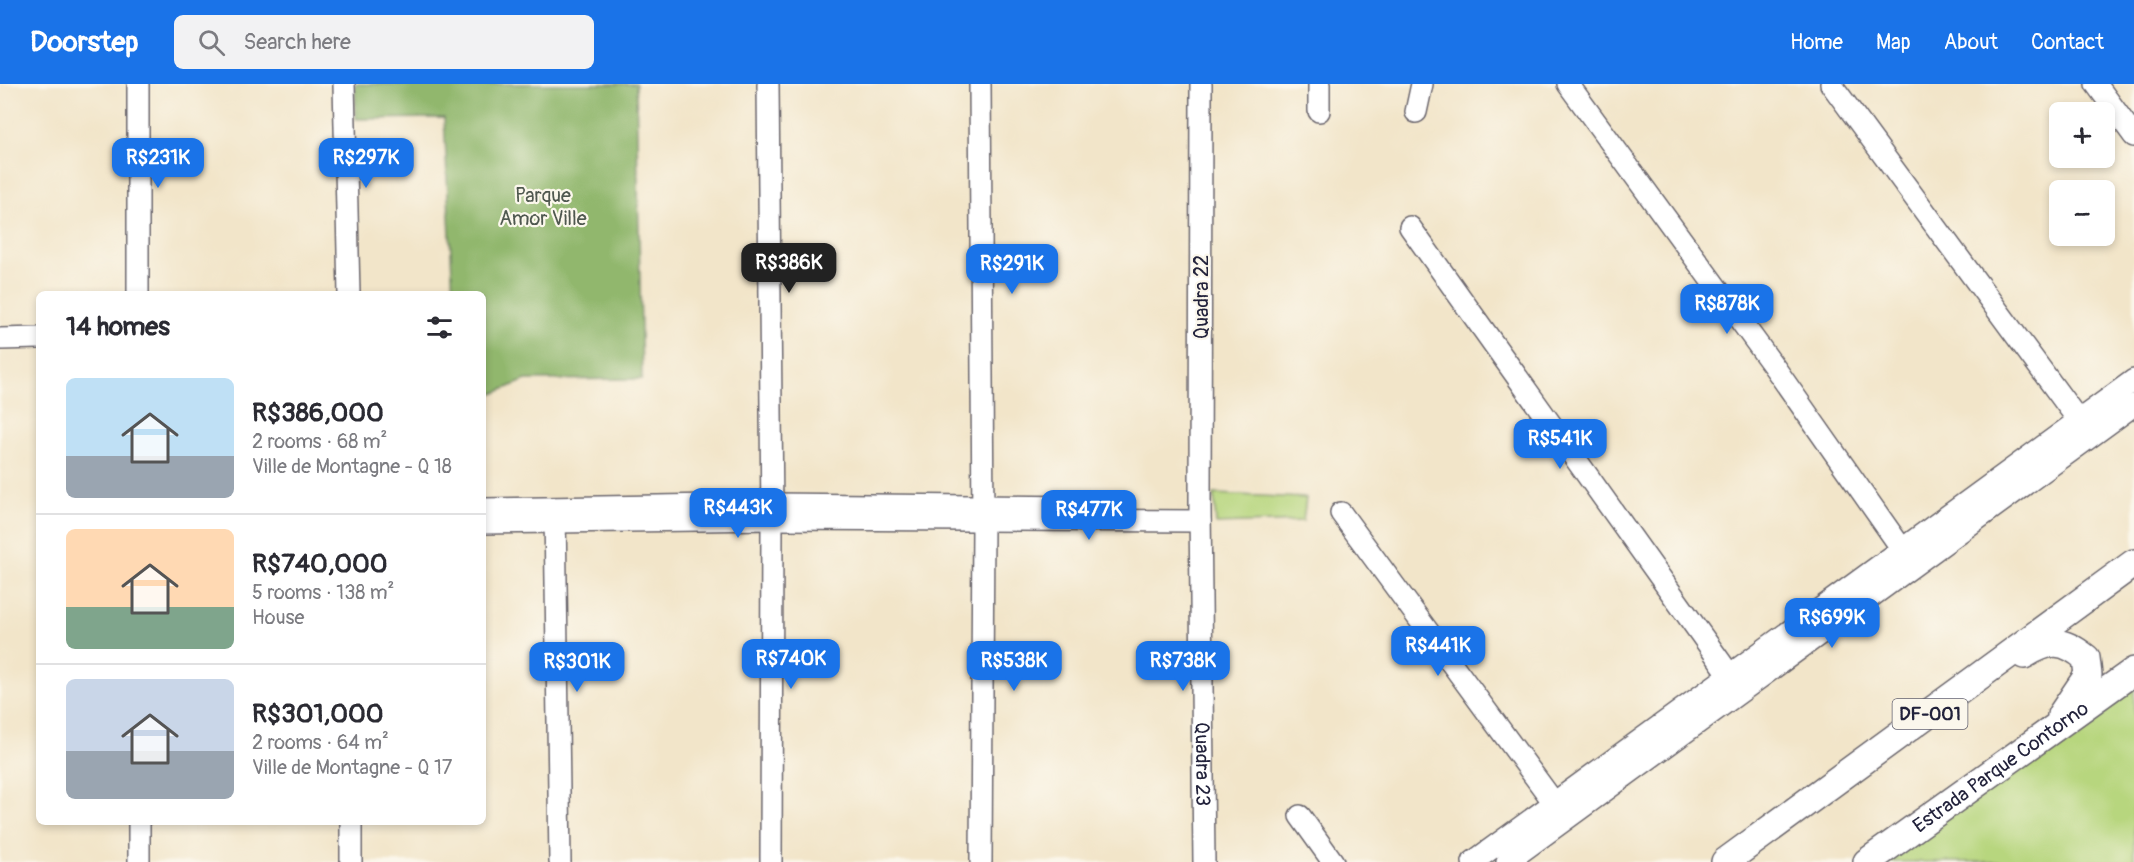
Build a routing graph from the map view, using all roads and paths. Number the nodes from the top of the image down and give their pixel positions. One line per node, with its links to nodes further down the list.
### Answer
1 (138, 84): 16 (street)
2 (344, 84): 17 (street)
3 (768, 84): 26 (street)
4 (980, 84): 27 (street)
5 (992, 84): 27 (street)
6 (1201, 84): 29 (street, Quadra 22)
7 (1319, 84): 12 (street)
8 (1422, 84): 13 (street)
9 (1568, 84): 32 (street)
10 (1832, 84): 24 (street)
11 (2096, 84): 14 (street)
12 (1319, 111)
13 (1416, 112)
14 (2134, 136)
15 (1410, 227): 35 (street)
16 (138, 291)
17 (349, 291)
18 (0, 325): 19 (street)
19 (36, 325)
20 (36, 338): 21 (street)
21 (0, 339)
22 (2134, 380): 24 (street)
23 (2134, 405): 24 (street)
24 (2085, 429): 32 (street)
25 (486, 509): 30 (street)
26 (772, 511): 27 (street); 30 (street); 45 (street)
27 (988, 513): 29 (street); 46 (street); 47 (street)
28 (1341, 513): 38 (street)
29 (1200, 515): 48 (street, Quadra 23)
30 (555, 516): 31 (street); 44 (street)
31 (486, 523)
32 (1908, 557): 35 (street)
33 (2134, 563): 36 (main road, DF-001)
34 (2134, 671): 37 (main road, Estrada Parque Contorno)
35 (1736, 683): 38 (street)
36 (1924, 718): 37 (main road); 52 (main road, DF-001)
37 (2044, 737): 53 (main road, Estrada Parque Contorno)
38 (1560, 811): 50 (street); 51 (street)
39 (1300, 816): 49 (street)
40 (139, 825): 42 (street)
41 (351, 825): 43 (street)
42 (139, 862)
43 (351, 862)
44 (560, 862)
45 (771, 862)
46 (981, 862)
47 (995, 862)
48 (1204, 862)
49 (1333, 862)
50 (1473, 862)
51 (1507, 862)
52 (1725, 862)
53 (1867, 862)

